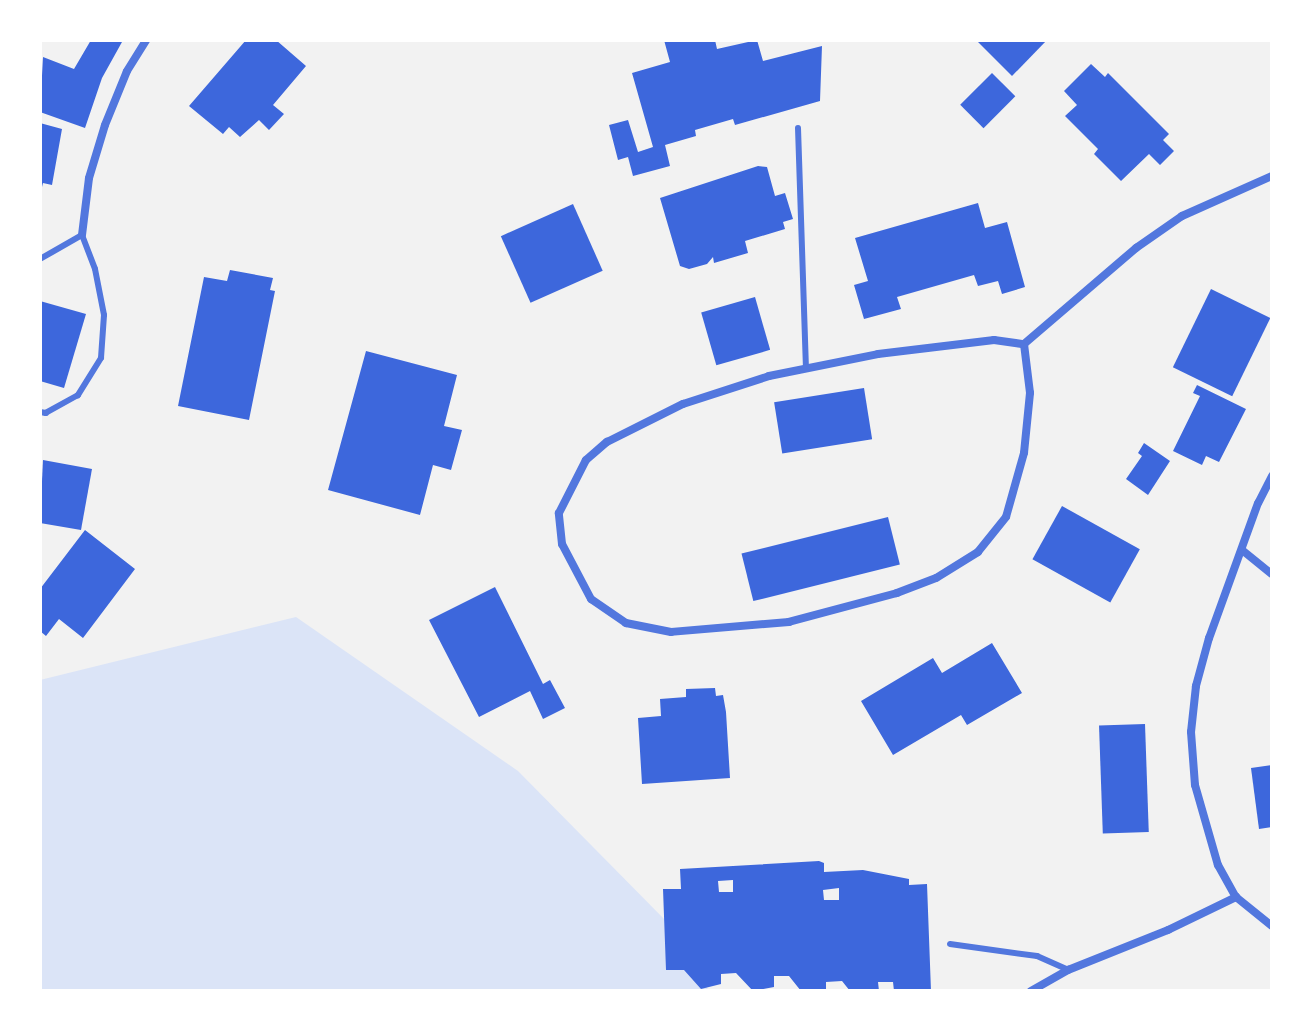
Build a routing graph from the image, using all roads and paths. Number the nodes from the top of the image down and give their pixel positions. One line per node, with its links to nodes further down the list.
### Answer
1 (146, 40): 4 (street)
2 (798, 128): 7 (lane)
3 (1272, 176): 6 (street)
4 (82, 235): 5 (lane); 8 (lane)
5 (40, 259)
6 (1024, 344): 7 (street); 7 (street)
7 (806, 369)
8 (40, 412)
9 (1272, 476): 10 (street)
10 (1242, 550): 11 (street); 12 (street)
11 (1272, 574)
12 (1236, 897): 13 (street); 15 (street)
13 (1272, 926)
14 (950, 944): 15 (lane)
15 (1068, 970): 16 (street)
16 (1031, 991)

